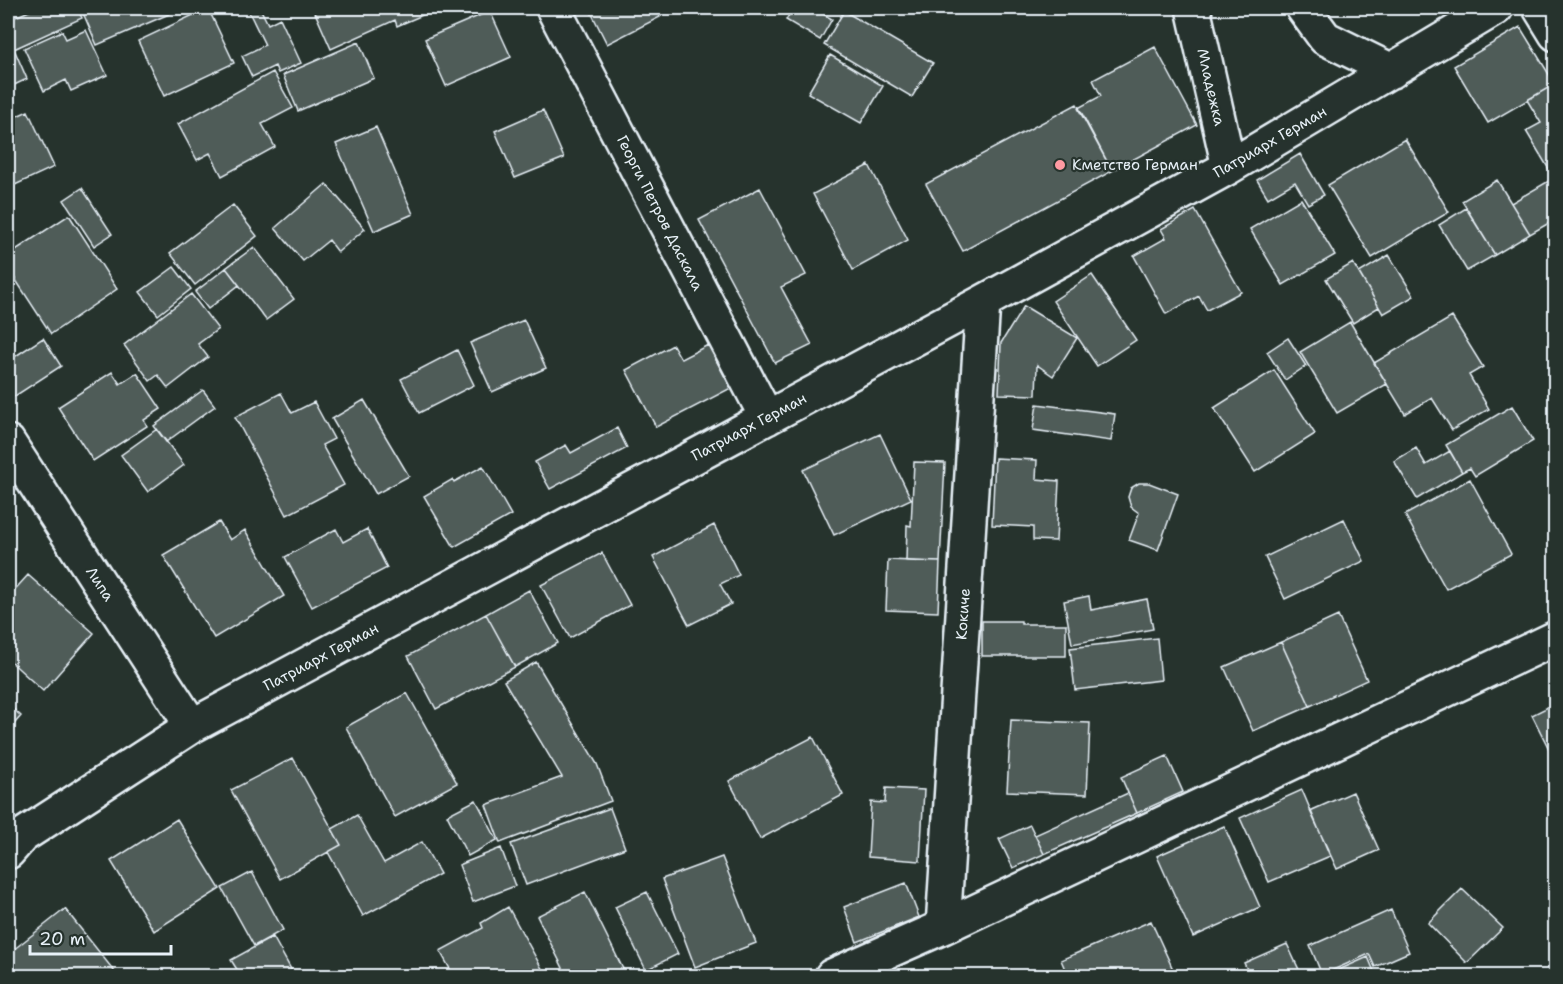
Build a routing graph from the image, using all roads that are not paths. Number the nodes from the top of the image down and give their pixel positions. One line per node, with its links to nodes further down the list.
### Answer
1 (553, 8): 10 (street, Георги Петров Даскала)
2 (1193, 8): 8 (street, Младежка)
3 (1303, 8): 7 (street)
4 (1496, 8): 7 (street, Патриарх Герман)
5 (1540, 8): 6 (street)
6 (1556, 34)
7 (1392, 71): 8 (street, Патриарх Герман)
8 (1228, 167): 9 (street, Патриарх Герман)
9 (983, 302): 10 (street, Патриарх Герман); 15 (street, Кокиче)
10 (767, 418): 13 (street, Патриарх Герман)
11 (8, 442): 13 (street, Липа)
12 (1556, 638): 15 (street)
13 (192, 726): 14 (street, Патриарх Герман)
14 (8, 852)
15 (943, 927): 16 (street)
16 (832, 976)

